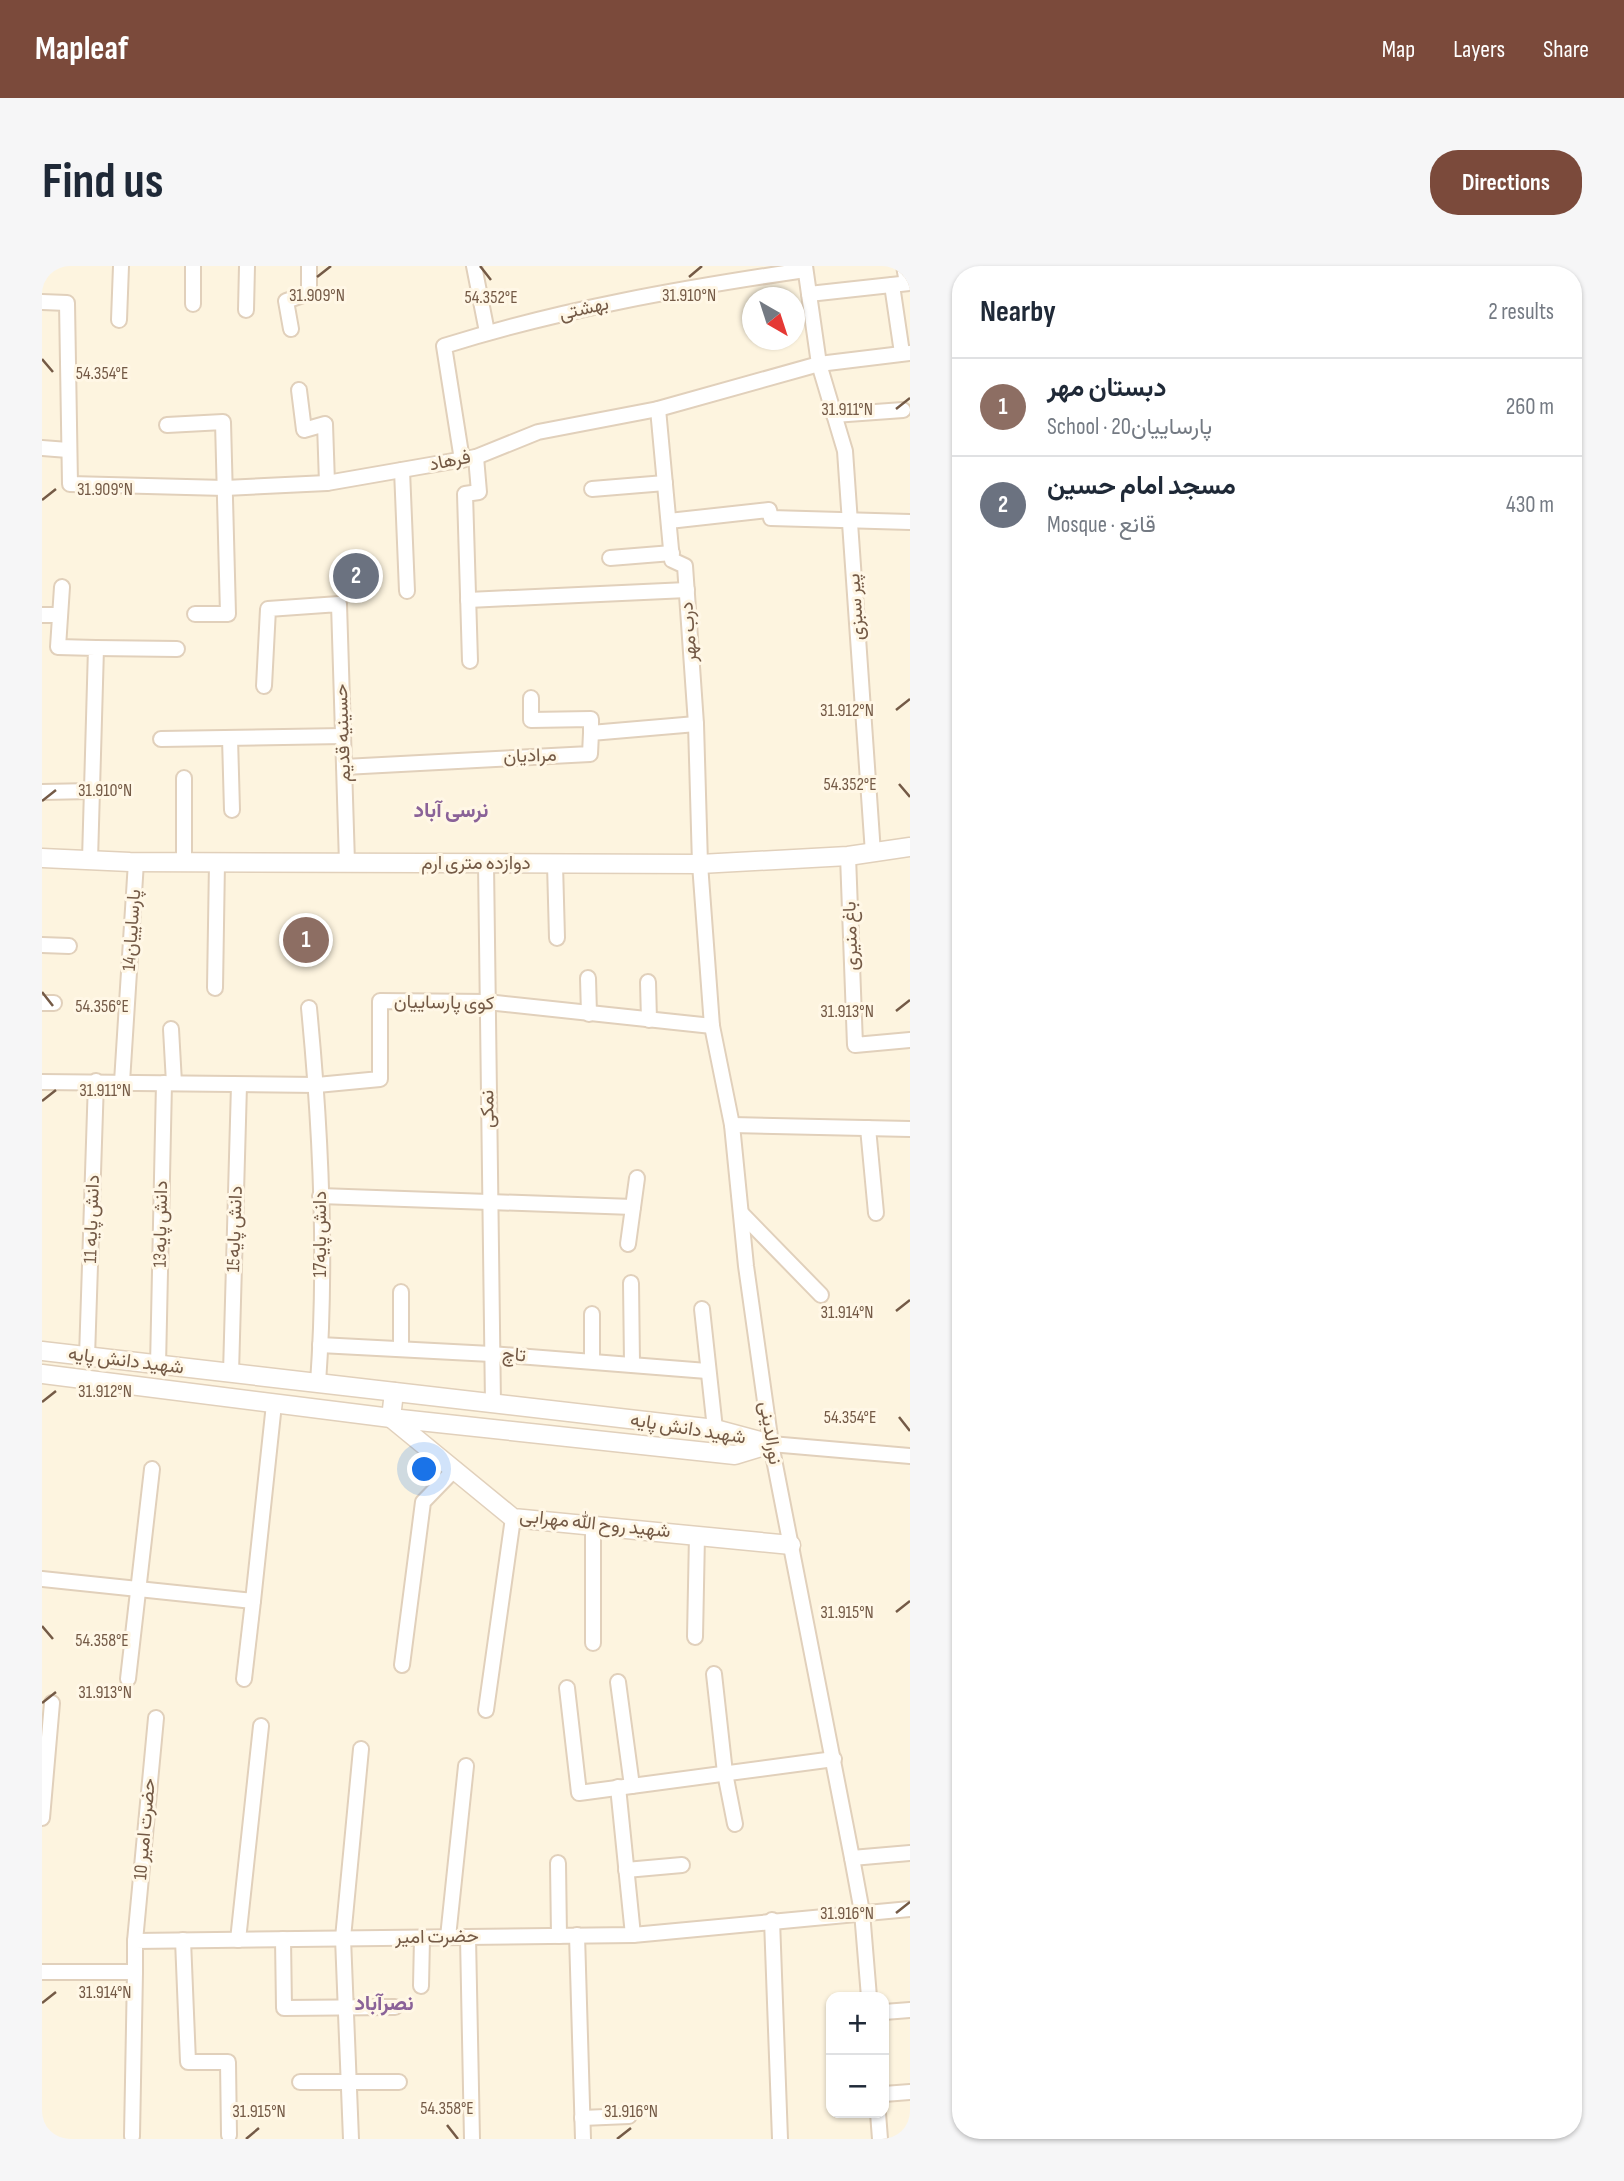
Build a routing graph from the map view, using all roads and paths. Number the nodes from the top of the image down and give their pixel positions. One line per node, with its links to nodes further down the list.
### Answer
1 (121, 266): 13 (street)
2 (193, 266): 11 (street)
3 (247, 266): 12 (street)
4 (309, 266): 14 (street)
5 (474, 266): 15 (street)
6 (904, 266): 8 (street)
7 (805, 268): 9 (street, پیر سبزی); 15 (street, بهشتی)
8 (903, 284): 9 (street); 16 (street)
9 (809, 294): 17 (street, پیر سبزی)
10 (42, 302): 24 (street)
11 (193, 304)
12 (246, 310)
13 (119, 320)
14 (291, 329)
15 (487, 332): 25 (street, بهشتی)
16 (906, 353): 17 (street, فرهاد)
17 (819, 364): 19 (street, فرهاد); 21 (street, پیر سبزی)
18 (299, 390): 27 (street)
19 (658, 409): 25 (street, فرهاد); 28 (street, درب مهر)
20 (903, 410): 21 (street)
21 (834, 415): 31 (street, پیر سبزی)
22 (167, 425): 29 (street)
23 (42, 448): 24 (street)
24 (68, 450): 29 (street, فرهاد)
25 (469, 459): 26 (street, فرهاد); 39 (street)
26 (402, 470): 27 (street, فرهاد); 38 (street)
27 (327, 483): 29 (street, فرهاد)
28 (665, 483): 30 (street); 32 (street, درب مهر)
29 (225, 488): 40 (street)
30 (592, 489)
31 (850, 520): 32 (street); 33 (street); 59 (street, پیر سبزی)
32 (669, 521): 34 (street, درب مهر)
33 (910, 522)
34 (672, 553): 35 (street); 37 (street, درب مهر)
35 (611, 558)
36 (62, 587): 42 (street)
37 (687, 590): 39 (street); 48 (street, درب مهر)
38 (407, 591)
39 (468, 600): 45 (street)
40 (195, 614)
41 (42, 615): 42 (street)
42 (60, 615): 43 (street)
43 (96, 648): 44 (street); 55 (street)
44 (177, 649)
45 (470, 661)
46 (264, 687): 50 (street, حسینیه قدیم)
47 (531, 698): 49 (street)
48 (696, 724): 49 (street); 69 (street, درب مهر)
49 (592, 733): 53 (street, مرادیان)
50 (343, 736): 51 (street); 53 (street, حسینیه قدیم)
51 (230, 738): 52 (street); 57 (street)
52 (161, 739)
53 (344, 767): 66 (street, حسینیه قدیم)
54 (184, 778): 64 (street)
55 (92, 791): 56 (street); 62 (street)
56 (42, 792)
57 (232, 810)
58 (910, 847): 59 (street, دوازده متری ارم)
59 (873, 853): 60 (street, دوازده متری ارم)
60 (848, 856): 69 (street, دوازده متری ارم); 82 (street, باغ منیری)
61 (42, 858): 62 (street, دوازده متری ارم)
62 (90, 860): 63 (street, دوازده متری ارم)
63 (136, 862): 64 (street, دوازده متری ارم); 85 (street, پارساییان14)
64 (184, 862): 65 (street, دوازده متری ارم)
65 (217, 862): 66 (street, دوازده متری ارم); 75 (street)
66 (347, 863): 67 (street, دوازده متری ارم)
67 (486, 863): 68 (street, دوازده متری ارم); 76 (street, نمکی)
68 (555, 863): 69 (street, دوازده متری ارم); 70 (street)
69 (700, 864): 80 (street, نورالدینی)
70 (557, 938)
71 (42, 944): 72 (street)
72 (69, 946)
73 (588, 978): 78 (street)
74 (648, 982): 79 (street)
75 (215, 988)
76 (487, 1002): 78 (street, کوی پارساییان); 88 (street, کوی پارساییان); 94 (street, نمکی)
77 (309, 1008): 88 (street, دانش پایه17)
78 (589, 1014): 79 (street, کوی پارساییان)
79 (649, 1020): 80 (street, کوی پارساییان)
80 (712, 1026): 89 (street, نورالدینی)
81 (171, 1029): 86 (street, دانش پایه13)
82 (910, 1040)
83 (42, 1082): 84 (street, کوی پارساییان)
84 (96, 1082): 85 (street, کوی پارساییان); 108 (street, دانش پایه 11)
85 (122, 1082): 86 (street, کوی پارساییان)
86 (169, 1083): 87 (street, کوی پارساییان); 111 (street, دانش پایه13)
87 (239, 1085): 88 (street, کوی پارساییان); 113 (street, دانش پایه15)
88 (317, 1085): 93 (street, دانش پایه17)
89 (732, 1125): 90 (street); 96 (street, نورالدینی)
90 (868, 1128): 91 (street); 97 (street)
91 (910, 1129)
92 (637, 1178): 95 (street)
93 (320, 1196): 94 (street); 104 (street, دانش پایه17)
94 (489, 1203): 95 (street); 107 (street, نمکی)
95 (633, 1207): 98 (street)
96 (741, 1213): 101 (street); 121 (street, نورالدینی)
97 (876, 1213)
98 (628, 1244)
99 (631, 1283): 110 (street)
100 (401, 1293): 105 (street)
101 (821, 1295)
102 (702, 1309): 112 (street)
103 (592, 1314): 109 (street)
104 (320, 1345): 105 (street, تاچ); 115 (street, دانش پایه17)
105 (401, 1349): 107 (street, تاچ)
106 (42, 1351): 108 (street, شهید دانش پایه)
107 (491, 1354): 109 (street, تاچ); 118 (street, نمکی)
108 (87, 1357): 111 (street, شهید دانش پایه)
109 (592, 1361): 110 (street, تاچ)
110 (632, 1363): 112 (street, تاچ)
111 (158, 1366): 113 (street, شهید دانش پایه)
112 (707, 1371): 120 (street)
113 (231, 1373): 115 (street, شهید دانش پایه)
114 (43, 1379): 117 (street, شهید دانش پایه)
115 (318, 1383): 116 (street, شهید دانش پایه)
116 (394, 1392): 118 (street, شهید دانش پایه); 119 (street)
117 (274, 1404): 119 (street, شهید دانش پایه); 131 (street)
118 (493, 1404): 120 (street, شهید دانش پایه)
119 (391, 1418): 121 (street, شهید دانش پایه); 124 (street, شهید روح الله مهرابی)
120 (715, 1429): 121 (street, شهید دانش پایه)
121 (771, 1444): 122 (street); 128 (street, نورالدینی)
122 (910, 1456)
123 (152, 1469): 130 (street)
124 (455, 1469): 125 (street, شهید روح الله مهرابی); 134 (street)
125 (513, 1518): 126 (street, شهید روح الله مهرابی); 141 (street)
126 (593, 1525): 127 (street, شهید روح الله مهرابی); 133 (street)
127 (697, 1535): 128 (street, شهید روح الله مهرابی); 132 (street)
128 (791, 1545): 145 (street, نورالدینی)
129 (42, 1579): 130 (street)
130 (139, 1589): 131 (street); 136 (street)
131 (253, 1601): 137 (street)
132 (695, 1637)
133 (593, 1643)
134 (402, 1665)
135 (714, 1674): 147 (street)
136 (128, 1679)
137 (244, 1679)
138 (618, 1682): 148 (street)
139 (567, 1688): 148 (street)
140 (52, 1703): 149 (street)
141 (486, 1710)
142 (156, 1718): 169 (street, حضرت امیر 10)
143 (261, 1726): 168 (street)
144 (361, 1749): 164 (street)
145 (834, 1759): 147 (street); 152 (street, نورالدینی)
146 (466, 1766): 162 (street)
147 (725, 1773): 148 (street); 150 (street)
148 (625, 1786): 155 (street)
149 (42, 1818)
150 (734, 1824)
151 (910, 1853): 152 (street)
152 (852, 1857): 157 (street, نورالدینی)
153 (558, 1863): 160 (street)
154 (682, 1865): 155 (street)
155 (626, 1870): 159 (street)
156 (910, 1909): 157 (street, حضرت امیر)
157 (862, 1912): 158 (street, حضرت امیر); 173 (street, نورالدینی)
158 (772, 1920): 159 (street, حضرت امیر); 191 (street)
159 (633, 1935): 161 (street, حضرت امیر)
160 (559, 1936): 161 (street, حضرت امیر); 163 (street, حضرت امیر)
161 (577, 1936): 184 (street)
162 (448, 1937): 163 (street, حضرت امیر); 165 (street, حضرت امیر)
163 (468, 1937): 189 (street)
164 (342, 1938): 165 (street, حضرت امیر); 166 (street, حضرت امیر); 174 (street)
165 (422, 1938): 172 (street)
166 (283, 1939): 168 (street, حضرت امیر); 174 (street)
167 (183, 1940): 168 (street, حضرت امیر); 169 (street, حضرت امیر); 186 (street)
168 (238, 1940)
169 (135, 1941): 171 (street)
170 (42, 1972): 171 (street)
171 (135, 1972): 187 (street)
172 (421, 1986)
173 (869, 1992)
174 (345, 2007): 175 (street); 179 (street)
175 (395, 2007)
176 (910, 2010): 177 (street)
177 (889, 2012)
178 (300, 2082): 179 (street)
179 (348, 2082): 180 (street); 188 (street)
180 (399, 2082)
181 (910, 2092): 182 (street)
182 (889, 2094)
183 (629, 2116): 184 (street)
184 (582, 2118): 190 (street)
185 (878, 2118): 192 (street)
186 (229, 2135)
187 (132, 2136)
188 (351, 2139)
189 (472, 2139)
190 (583, 2139)
191 (780, 2139)
192 (880, 2139)

